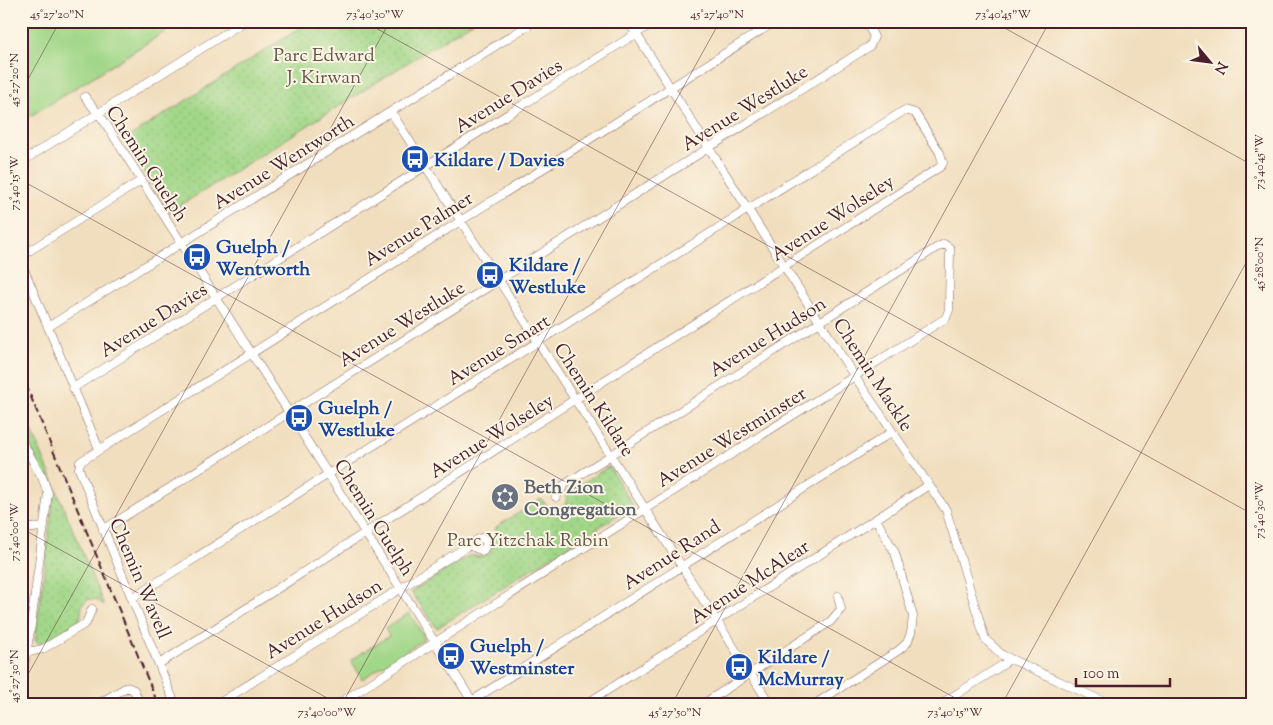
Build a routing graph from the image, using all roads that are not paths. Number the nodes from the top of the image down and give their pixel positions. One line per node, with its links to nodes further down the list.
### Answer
1 (245, 21): 12 (street)
2 (535, 21): 11 (street, Avenue Wentworth)
3 (628, 21): 7 (street, Chemin Mackle)
4 (656, 21): 7 (street, Avenue Davies)
5 (776, 21): 8 (street, Avenue Palmer)
6 (866, 21): 13 (street, Avenue Westluke)
7 (636, 34): 8 (street, Chemin Mackle); 15 (street, Avenue Davies)
8 (671, 88): 13 (street, Chemin Mackle); 18 (street, Avenue Palmer)
9 (85, 97): 12 (street, Chemin Guelph)
10 (905, 110): 17 (street, Avenue Smart); 22 (street, Avenue Wolseley)
11 (391, 112): 15 (street, Chemin Kildare); 19 (street, Avenue Wentworth)
12 (98, 114): 14 (street); 16 (street, Chemin Guelph)
13 (709, 148): 17 (street, Chemin Mackle); 23 (street, Avenue Westluke)
14 (21, 162)
15 (426, 166): 18 (street, Chemin Kildare); 24 (street, Avenue Davies)
16 (142, 180): 19 (street, Chemin Guelph); 21 (street)
17 (748, 210): 22 (street, Chemin Mackle); 27 (street, Avenue Smart)
18 (461, 220): 23 (street, Chemin Kildare); 28 (street, Avenue Palmer)
19 (182, 244): 24 (street, Chemin Guelph); 26 (street, Avenue Wentworth)
20 (942, 245): 25 (street, Avenue Hudson); 29 (street, Avenue Westminster)
21 (21, 262): 26 (street)
22 (784, 267): 25 (street, Chemin Mackle); 31 (street, Avenue Wolseley)
23 (499, 280): 27 (street, Chemin Kildare); 32 (street, Avenue Westluke)
24 (216, 298): 28 (street, Chemin Guelph); 30 (street, Avenue Davies)
25 (820, 321): 29 (street, Chemin Mackle); 36 (street, Avenue Hudson)
26 (48, 327): 30 (street)
27 (539, 342): 31 (street, Chemin Kildare); 40 (street, Avenue Smart)
28 (251, 353): 32 (street, Chemin Guelph); 35 (street, Avenue Palmer)
29 (855, 376): 33 (street, Chemin Mackle); 43 (street, Avenue Westminster)
30 (73, 388): 35 (street)
31 (575, 400): 36 (street, Chemin Kildare); 48 (street, Avenue Wolseley)
32 (289, 413): 40 (street, Chemin Guelph); 46 (street, Avenue Westluke)
33 (892, 432): 41 (street, Chemin Mackle); 50 (street, Avenue Rand)
34 (21, 440): 37 (street)
35 (99, 448): 39 (street, Avenue Palmer)
36 (611, 454): 42 (street, Avenue Hudson); 43 (street, Chemin Kildare)
37 (30, 455): 38 (street); 45 (street)
38 (21, 460)
39 (78, 463): 46 (street, Chemin Wavell)
40 (329, 475): 48 (street, Chemin Guelph); 53 (street, Avenue Smart)
41 (928, 485): 44 (street, Avenue McAlear); 58 (street, Chemin Mackle)
42 (556, 497)
43 (646, 509): 50 (street, Chemin Kildare); 56 (street, Avenue Westminster)
44 (876, 519): 55 (street, Avenue McAlear); 72 (street)
45 (44, 527): 47 (street); 57 (street)
46 (103, 530): 53 (street, Chemin Wavell)
47 (21, 532)
48 (366, 533): 51 (street, Chemin Guelph); 59 (street, Avenue Wolseley)
49 (471, 546): 51 (street, Avenue Hudson)
50 (682, 566): 55 (street, Chemin Kildare); 63 (street, Avenue Rand)
51 (401, 588): 56 (street, Chemin Guelph); 67 (street, Avenue Hudson)
52 (838, 596): 60 (street)
53 (132, 598): 59 (street, Chemin Wavell)
54 (92, 609): 57 (street)
55 (717, 620): 60 (street, Chemin Kildare); 69 (street, Avenue McAlear)
56 (435, 643): 63 (street, Chemin Guelph); 68 (street, Avenue Westminster)
57 (24, 649): 61 (street)
58 (1009, 658): 62 (street, Chemin Mackle); 73 (street)
59 (159, 664): 66 (street, Chemin Wavell)
60 (750, 673): 70 (street); 71 (street, Chemin Kildare)
61 (21, 683)
62 (1096, 701): 74 (street, Chemin Mackle)
63 (471, 703)
64 (98, 704): 65 (street)
65 (140, 704)
66 (176, 704)
67 (218, 704)
68 (338, 704)
69 (586, 704)
70 (703, 704)
71 (770, 704)
72 (814, 704)
73 (942, 704)
74 (1109, 704)

